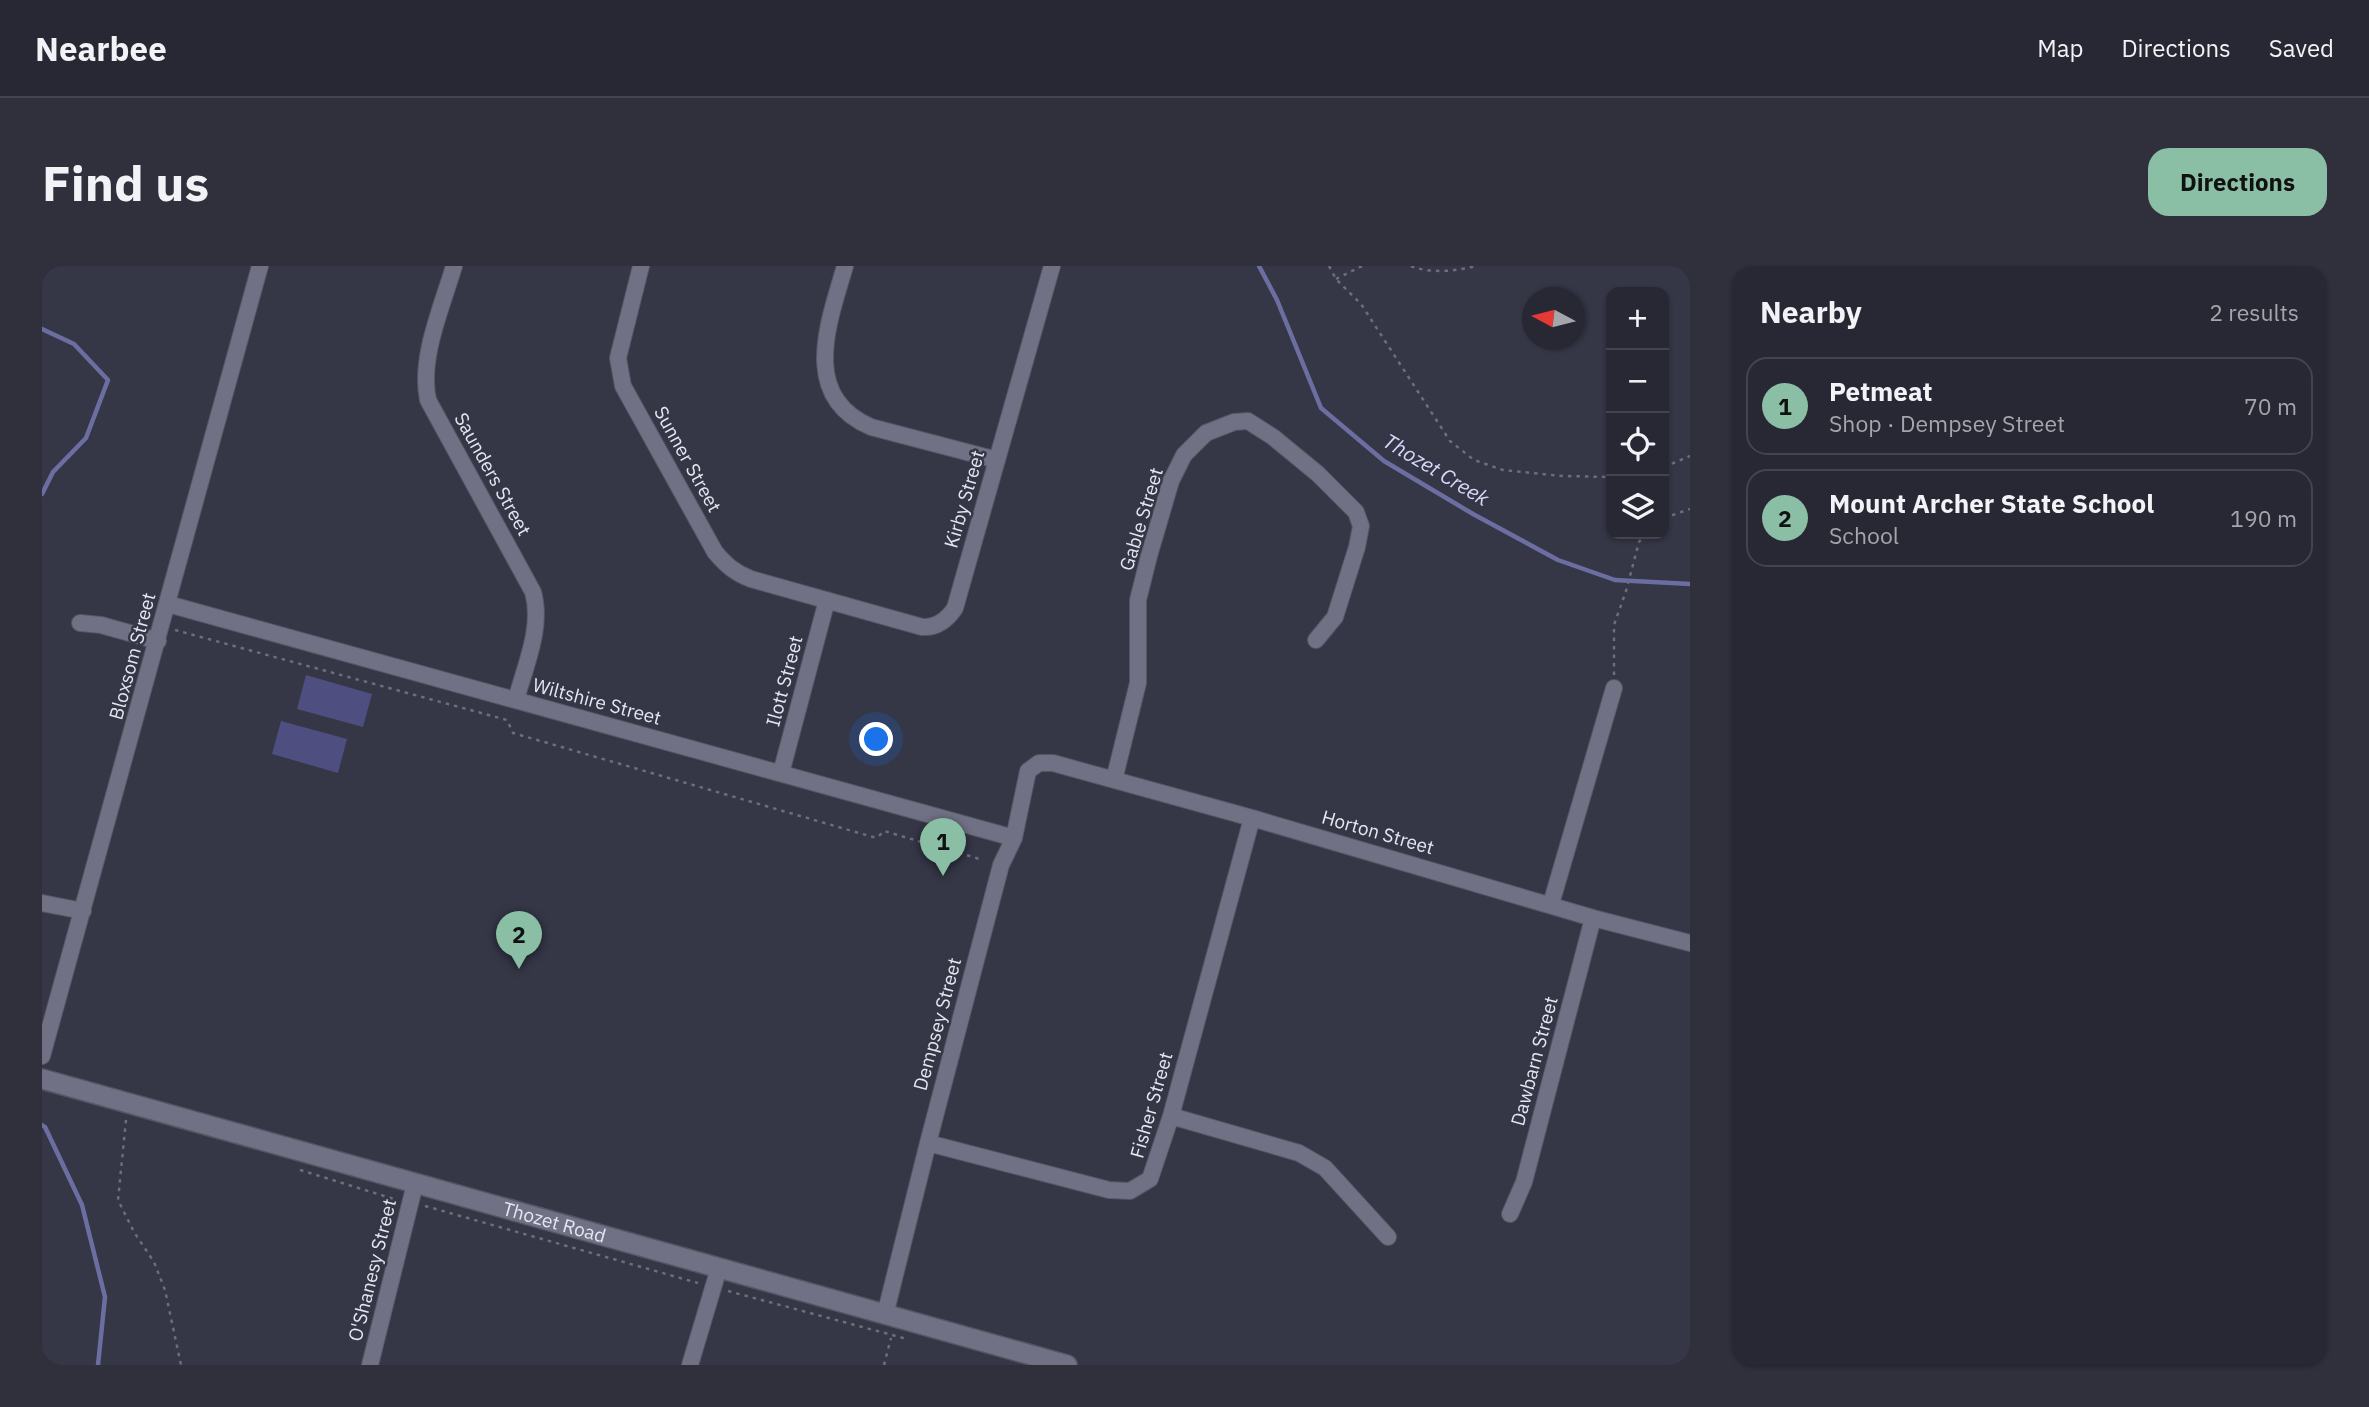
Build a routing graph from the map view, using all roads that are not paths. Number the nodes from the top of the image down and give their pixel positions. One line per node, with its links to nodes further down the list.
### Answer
1 (260, 266): 8 (street, Bloxsom Street)
2 (454, 266): 13 (street, Saunders Street)
3 (641, 266): 7 (street, Sunner Street)
4 (845, 266): 6 (street)
5 (1052, 266): 6 (street, Kirby Street)
6 (997, 460): 7 (street, Kirby Street)
7 (827, 600): 15 (street, Ilott Street)
8 (168, 604): 11 (street, Bloxsom Street); 13 (street, Wiltshire Street)
9 (80, 623): 11 (street)
10 (1316, 640): 16 (street, Gable Street)
11 (158, 641): 21 (street, Bloxsom Street)
12 (1614, 688): 20 (street)
13 (516, 700): 15 (street, Wiltshire Street)
14 (1053, 764): 16 (street, Horton Street); 18 (street, Dempsey Street)
15 (781, 773): 18 (street, Wiltshire Street)
16 (1114, 780): 17 (street, Horton Street)
17 (1252, 818): 20 (street, Horton Street); 26 (street, Fisher Street)
18 (1014, 838): 27 (street, Dempsey Street)
19 (42, 903): 21 (street)
20 (1551, 904): 22 (street, Horton Street)
21 (83, 911): 24 (street, Bloxsom Street)
22 (1594, 918): 23 (street, Horton Street); 29 (street, Dawbarn Street)
23 (1690, 943)
24 (42, 1056)
25 (42, 1079): 28 (street, Thozet Road)
26 (1171, 1116): 27 (street, Fisher Street); 30 (street)
27 (928, 1143): 32 (street, Dempsey Street)
28 (415, 1184): 31 (street, Thozet Road); 33 (street, O'Shanesy Street)
29 (1510, 1214)
30 (1388, 1237)
31 (719, 1268): 32 (street, Thozet Road); 34 (street)
32 (891, 1317): 35 (street, Thozet Road)
33 (370, 1365)
34 (690, 1365)
35 (1067, 1365)

